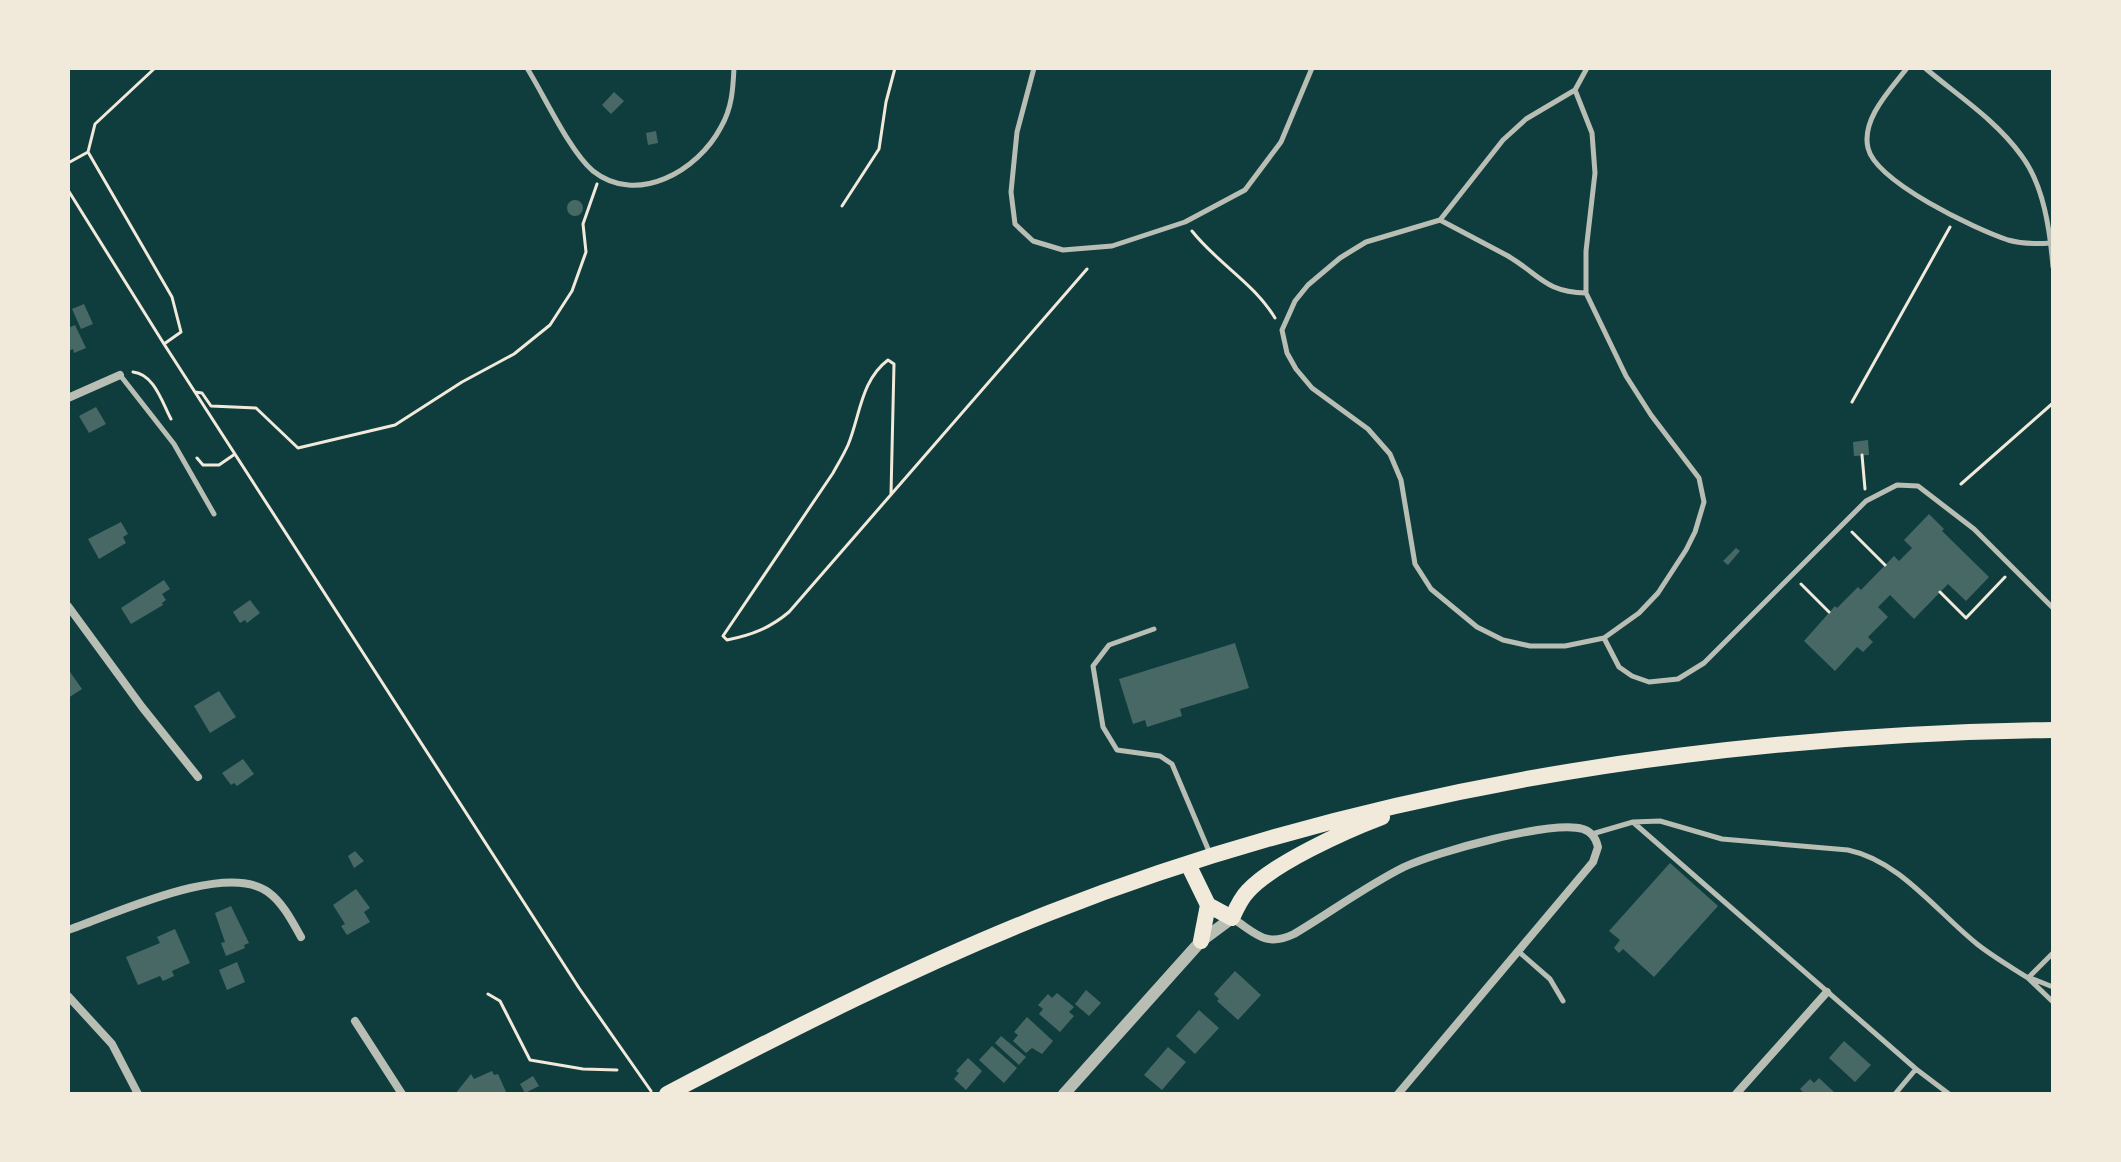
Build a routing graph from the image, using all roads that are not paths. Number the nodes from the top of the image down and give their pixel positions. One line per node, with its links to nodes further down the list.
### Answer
1 (527, 68): 2 (lane)
2 (734, 68)
3 (1034, 68): 4 (lane)
4 (1312, 68)
5 (1587, 68): 8 (lane)
6 (1907, 68): 10 (lane)
7 (1925, 68): 10 (lane)
8 (1575, 90): 9 (lane); 12 (lane)
9 (1440, 220): 12 (lane); 19 (lane)
10 (2051, 243): 11 (lane)
11 (2053, 267)
12 (1586, 293): 19 (lane)
13 (120, 375): 14 (street); 15 (lane)
14 (68, 398)
15 (214, 514)
16 (68, 606): 21 (street)
17 (2053, 608): 19 (lane)
18 (1154, 629): 25 (lane)
19 (1604, 638)
20 (2053, 730): 22 (highway)
21 (198, 777)
22 (1460, 790): 25 (highway); 28 (highway)
23 (1633, 822): 24 (lane); 34 (lane); 36 (lane)
24 (1592, 834): 28 (street); 32 (street)
25 (1211, 857): 26 (highway)
26 (1188, 864): 27 (highway); 44 (highway)
27 (1208, 905): 28 (highway); 31 (highway)
28 (1232, 918): 31 (street)
29 (68, 930): 30 (street)
30 (301, 937)
31 (1201, 941): 45 (street)
32 (1518, 951): 38 (lane); 46 (street)
33 (2053, 953): 34 (lane)
34 (2028, 978): 35 (lane); 39 (lane)
35 (2053, 987)
36 (1827, 992): 41 (lane); 47 (street)
37 (68, 996): 42 (street)
38 (1563, 1001)
39 (2053, 1002)
40 (355, 1021): 43 (street)
41 (1916, 1069): 48 (lane); 49 (lane)
42 (138, 1094)
43 (402, 1094)
44 (667, 1094)
45 (1064, 1094)
46 (1398, 1094)
47 (1736, 1094)
48 (1895, 1094)
49 (1949, 1094)

